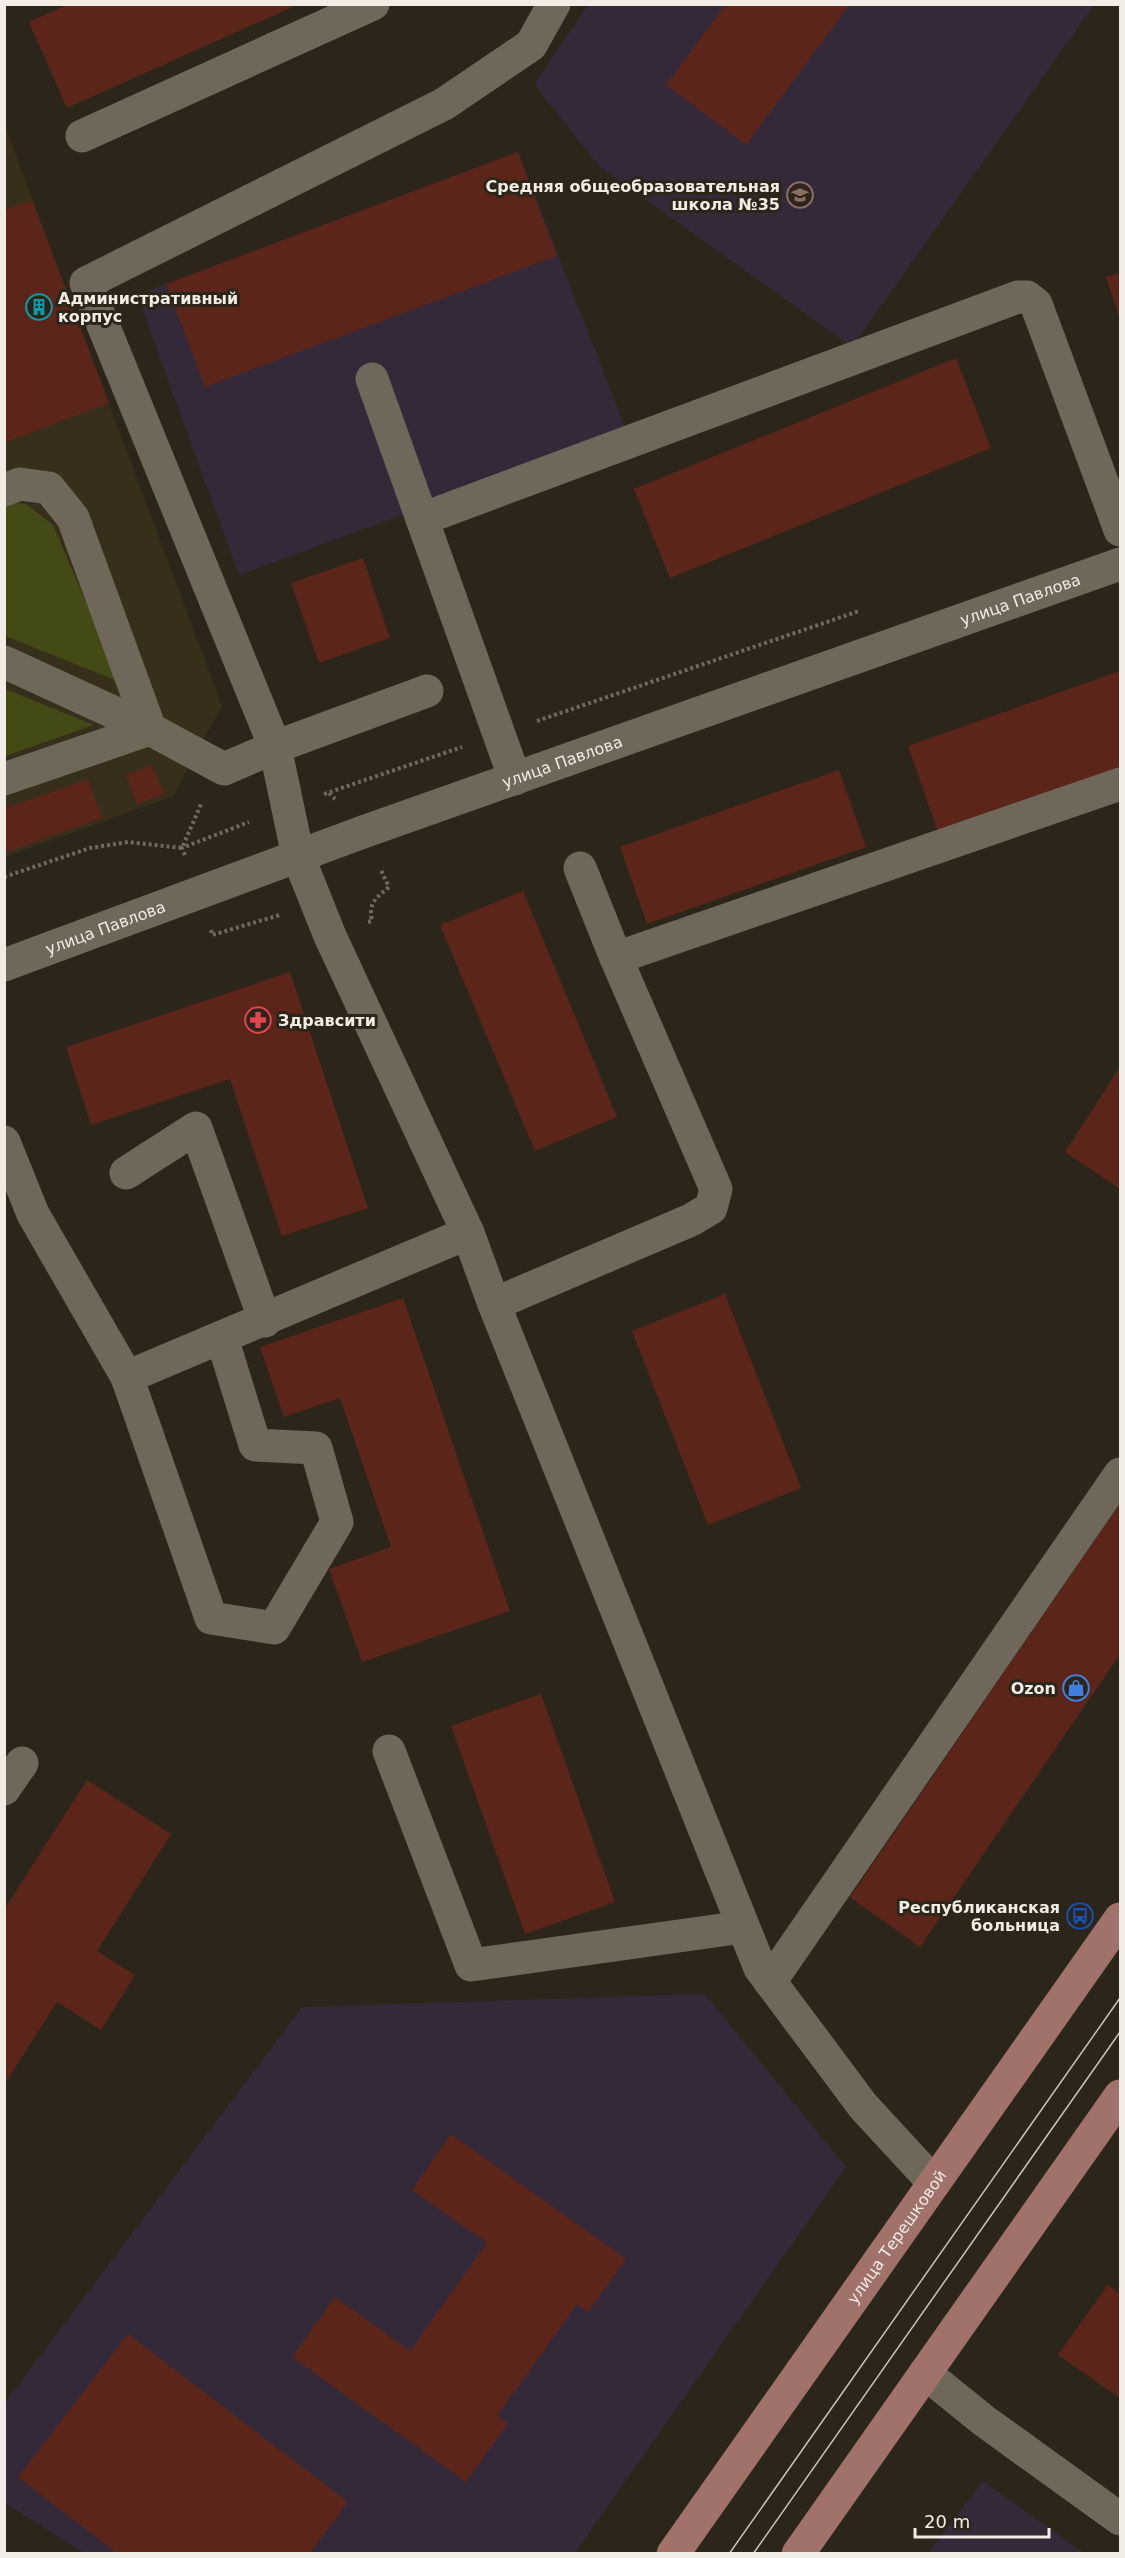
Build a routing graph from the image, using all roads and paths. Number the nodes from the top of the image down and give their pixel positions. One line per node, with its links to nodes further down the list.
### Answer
1 (373, 4): 3 (street)
2 (554, 4): 14 (street)
3 (82, 136)
4 (372, 379): 6 (street)
5 (4, 490): 12 (street)
6 (422, 519): 7 (street); 13 (street)
7 (1120, 530)
8 (1120, 564): 17 (street, улица Павлова)
9 (870, 607): 13 (path)
10 (4, 662): 12 (street)
11 (427, 691): 14 (street)
12 (150, 729): 15 (street); 16 (street)
13 (498, 734): 17 (street); 19 (path)
14 (275, 747): 15 (street); 20 (street)
15 (224, 769): 22 (path)
16 (4, 779)
17 (515, 779): 20 (street, улица Павлова)
18 (1120, 784): 23 (street)
19 (329, 793)
20 (298, 856): 24 (street, улица Павлова); 28 (street)
21 (580, 868): 23 (street)
22 (4, 877)
23 (616, 958): 29 (street)
24 (4, 965)
25 (4, 1142): 27 (street)
26 (126, 1173): 30 (street)
27 (14, 1194): 32 (street)
28 (468, 1233): 29 (street); 30 (street)
29 (494, 1304): 36 (street)
30 (265, 1321): 31 (street)
31 (222, 1338): 32 (street); 32 (street)
32 (127, 1377)
33 (1120, 1474): 37 (street)
34 (389, 1750): 36 (street)
35 (1120, 1919): 39 (main road, улица Терешковой)
36 (743, 1927): 37 (street)
37 (770, 1982): 39 (street)
38 (1120, 2097): 40 (main road)
39 (934, 2183): 42 (main road, улица Терешковой)
40 (924, 2373): 41 (street); 43 (main road)
41 (1120, 2519)
42 (673, 2553)
43 (798, 2553)

